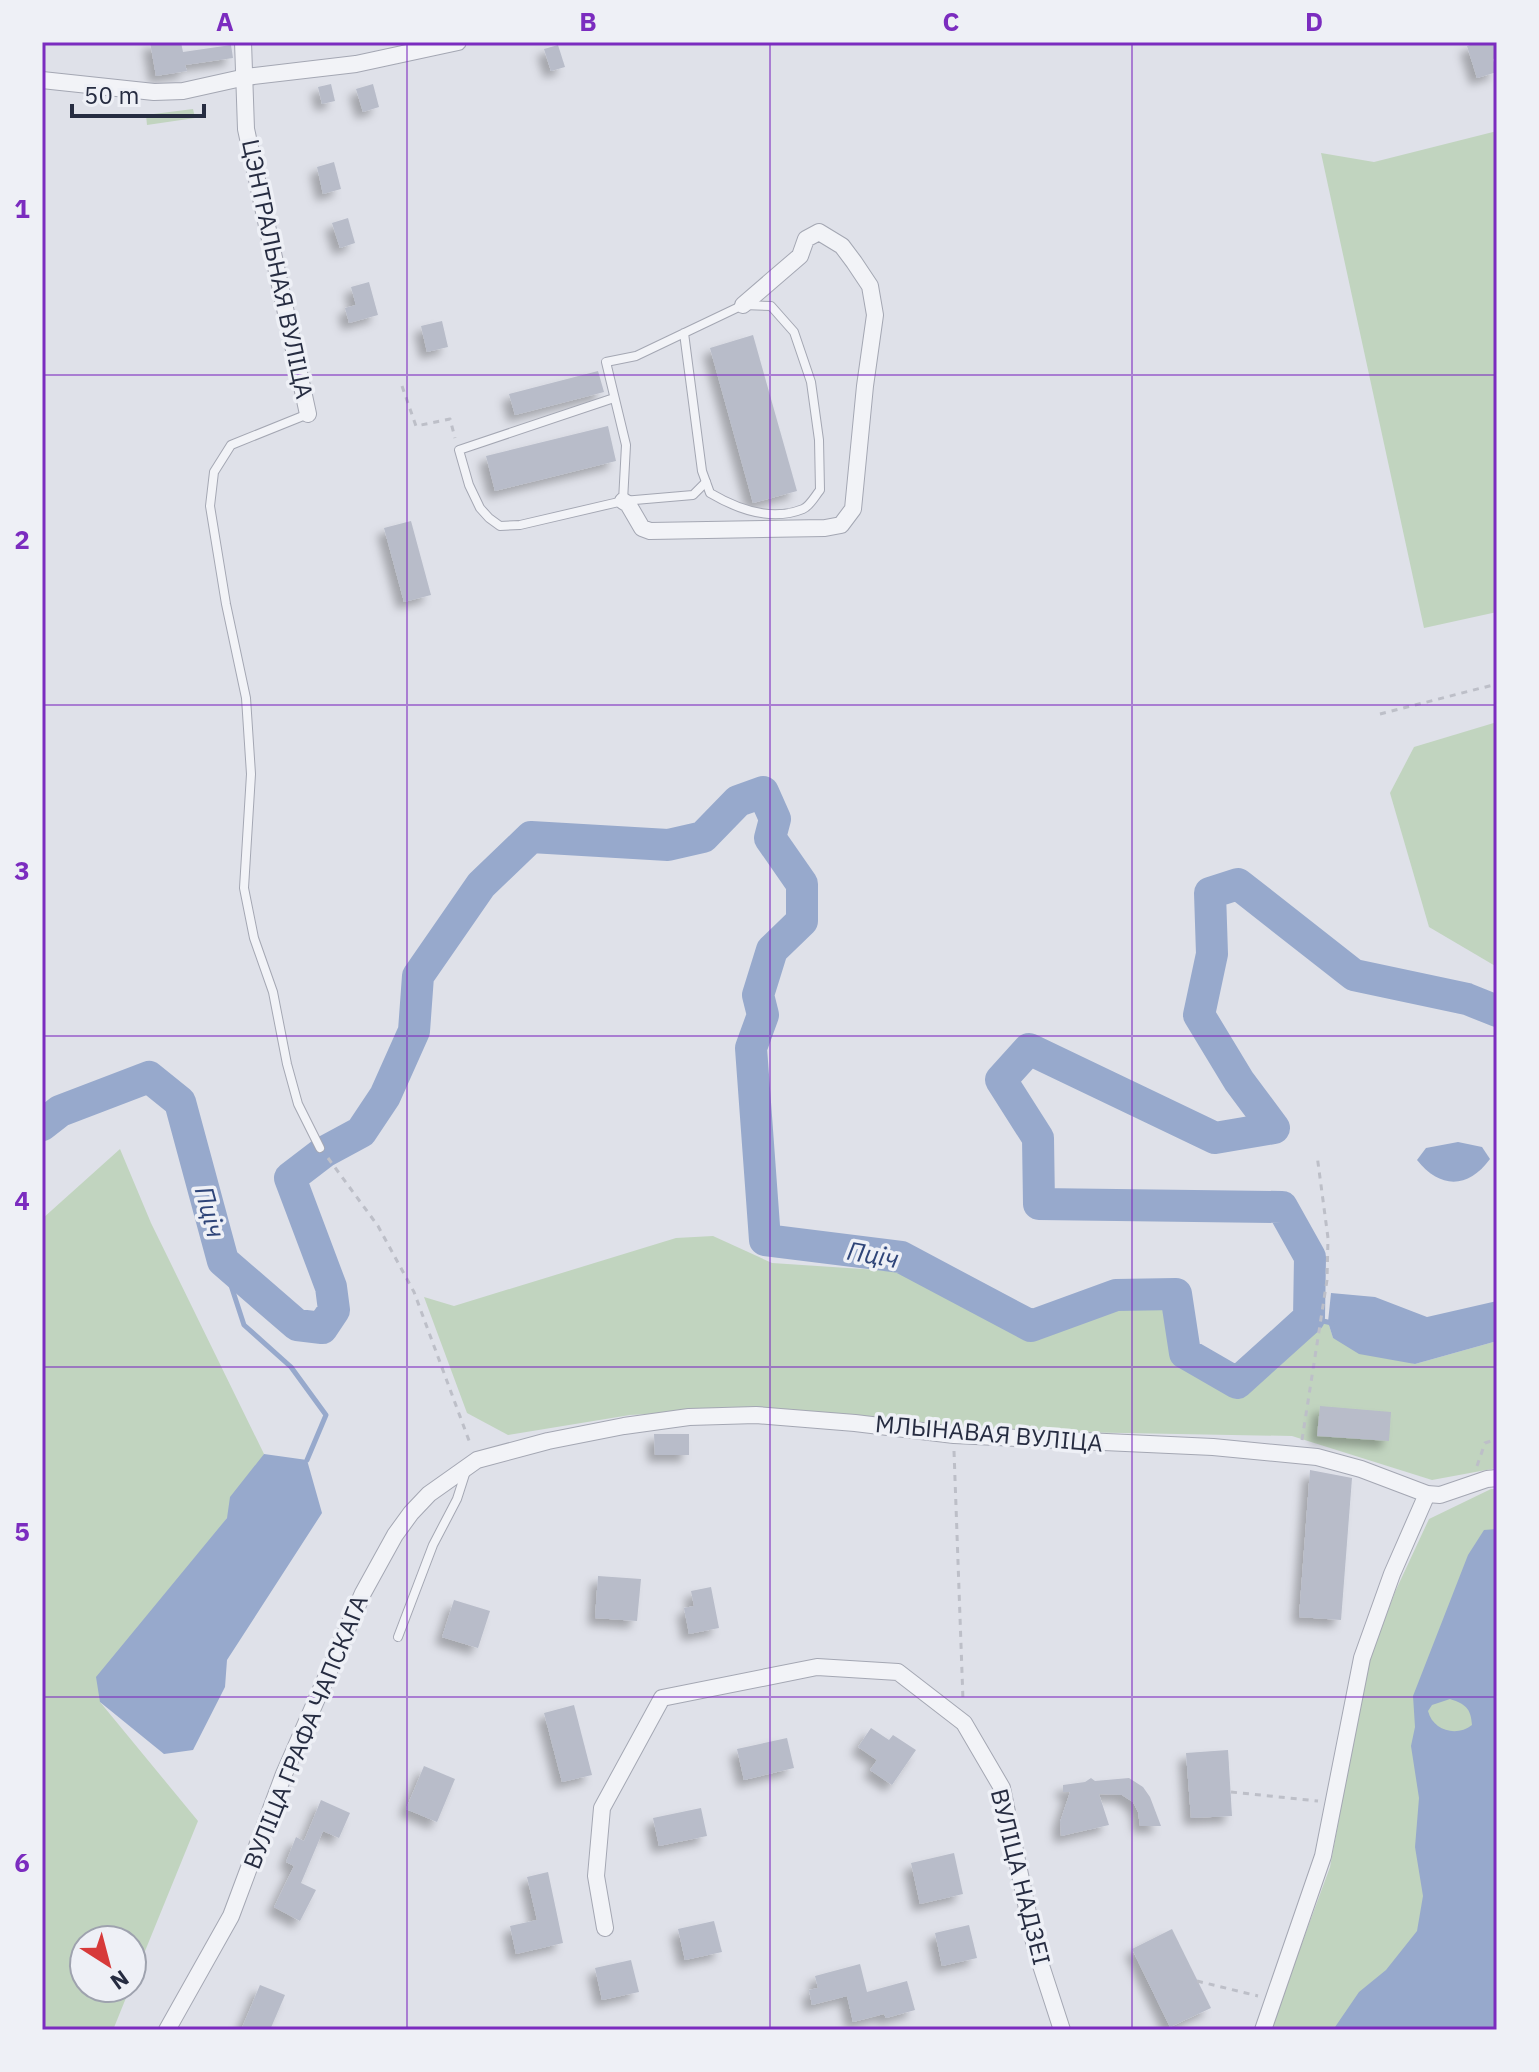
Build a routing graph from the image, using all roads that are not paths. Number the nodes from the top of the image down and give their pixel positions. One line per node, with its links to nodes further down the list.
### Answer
1 (243, 42): 3 (street, ЦЭНТРАЛЬНАЯ ВУЛІЦА)
2 (458, 42): 3 (street)
3 (246, 77): 4 (street); 8 (street, ЦЭНТРАЛЬНАЯ ВУЛІЦА)
4 (42, 80)
5 (743, 305): 6 (lane); 9 (lane); 10 (street)
6 (684, 333): 7 (lane); 9 (lane)
7 (614, 398): 10 (lane); 10 (lane)
8 (308, 414): 11 (lane)
9 (706, 482): 10 (lane)
10 (623, 501)
11 (320, 1148)
12 (472, 1463): 14 (street, МЛЫНАВАЯ ВУЛІЦА); 15 (lane); 17 (street, ВУЛІЦА ГРАФА ЧАПСКАГА)
13 (1497, 1478): 14 (street)
14 (1427, 1494): 19 (street)
15 (398, 1637)
16 (605, 1928): 18 (street, ВУЛІЦА НАДЗЕІ)
17 (167, 2030)
18 (1062, 2030)
19 (1263, 2030)

